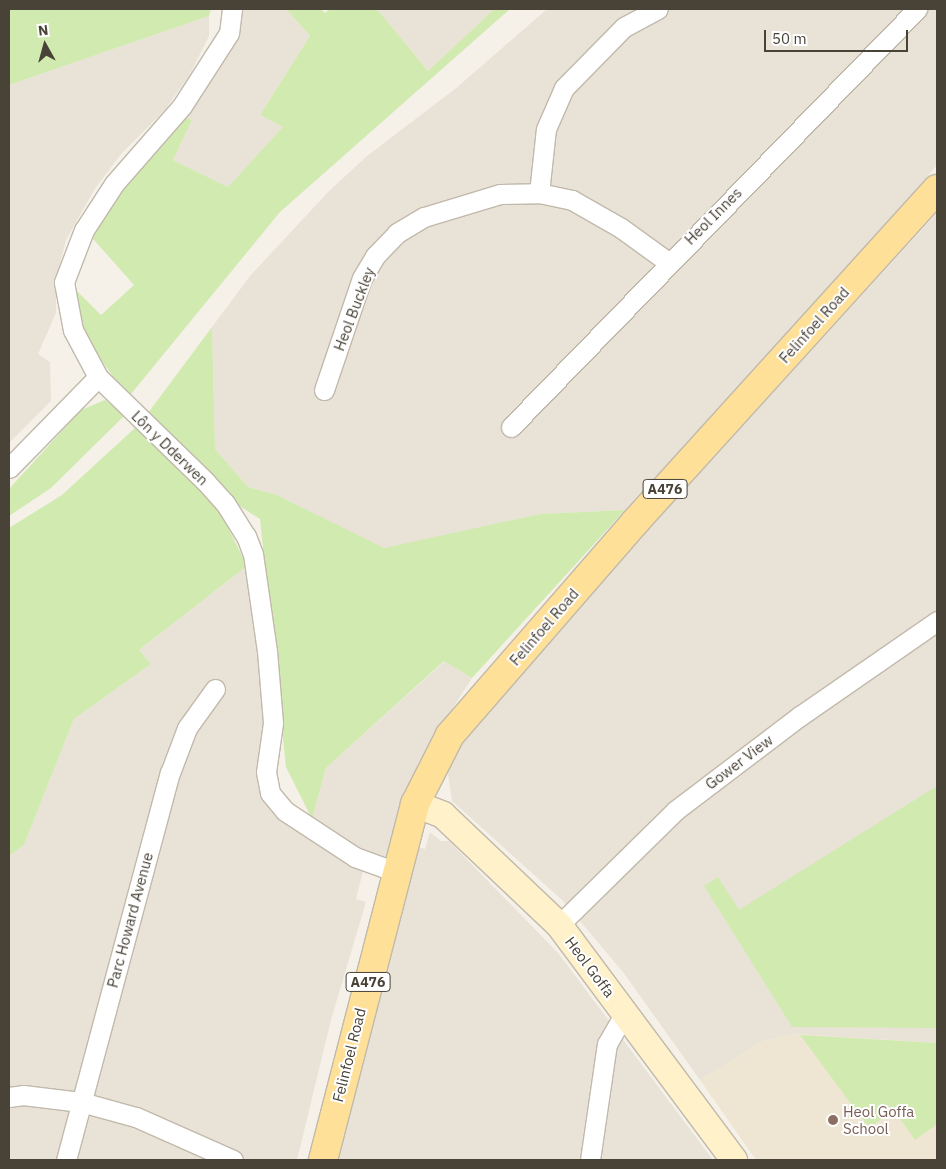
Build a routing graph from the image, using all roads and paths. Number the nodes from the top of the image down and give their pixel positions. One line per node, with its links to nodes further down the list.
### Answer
1 (232, 9): 7 (street, Lôn y Dderwen)
2 (658, 9): 5 (street)
3 (917, 9): 6 (street, Heol Innes)
4 (937, 189): 13 (main road, Felinfoel Road / A476)
5 (539, 193): 6 (street, Heol Buckley); 8 (street, Heol Buckley)
6 (668, 262): 9 (street, Heol Innes)
7 (98, 377): 10 (street); 14 (street, Lôn y Dderwen)
8 (324, 390)
9 (511, 427)
10 (9, 468)
11 (937, 621): 15 (street, Gower View)
12 (215, 689): 18 (street, Parc Howard Avenue)
13 (415, 804): 14 (main road, Felinfoel Road / A476); 15 (street, Heol Goffa)
14 (396, 872): 21 (main road, Felinfoel Road / A476)
15 (558, 925): 16 (street, Heol Goffa)
16 (625, 1013): 22 (street); 23 (street, Heol Goffa)
17 (9, 1097): 18 (street)
18 (81, 1102): 19 (street, Parc Howard Avenue); 20 (street)
19 (66, 1160)
20 (233, 1160)
21 (323, 1160)
22 (590, 1160)
23 (734, 1160)

